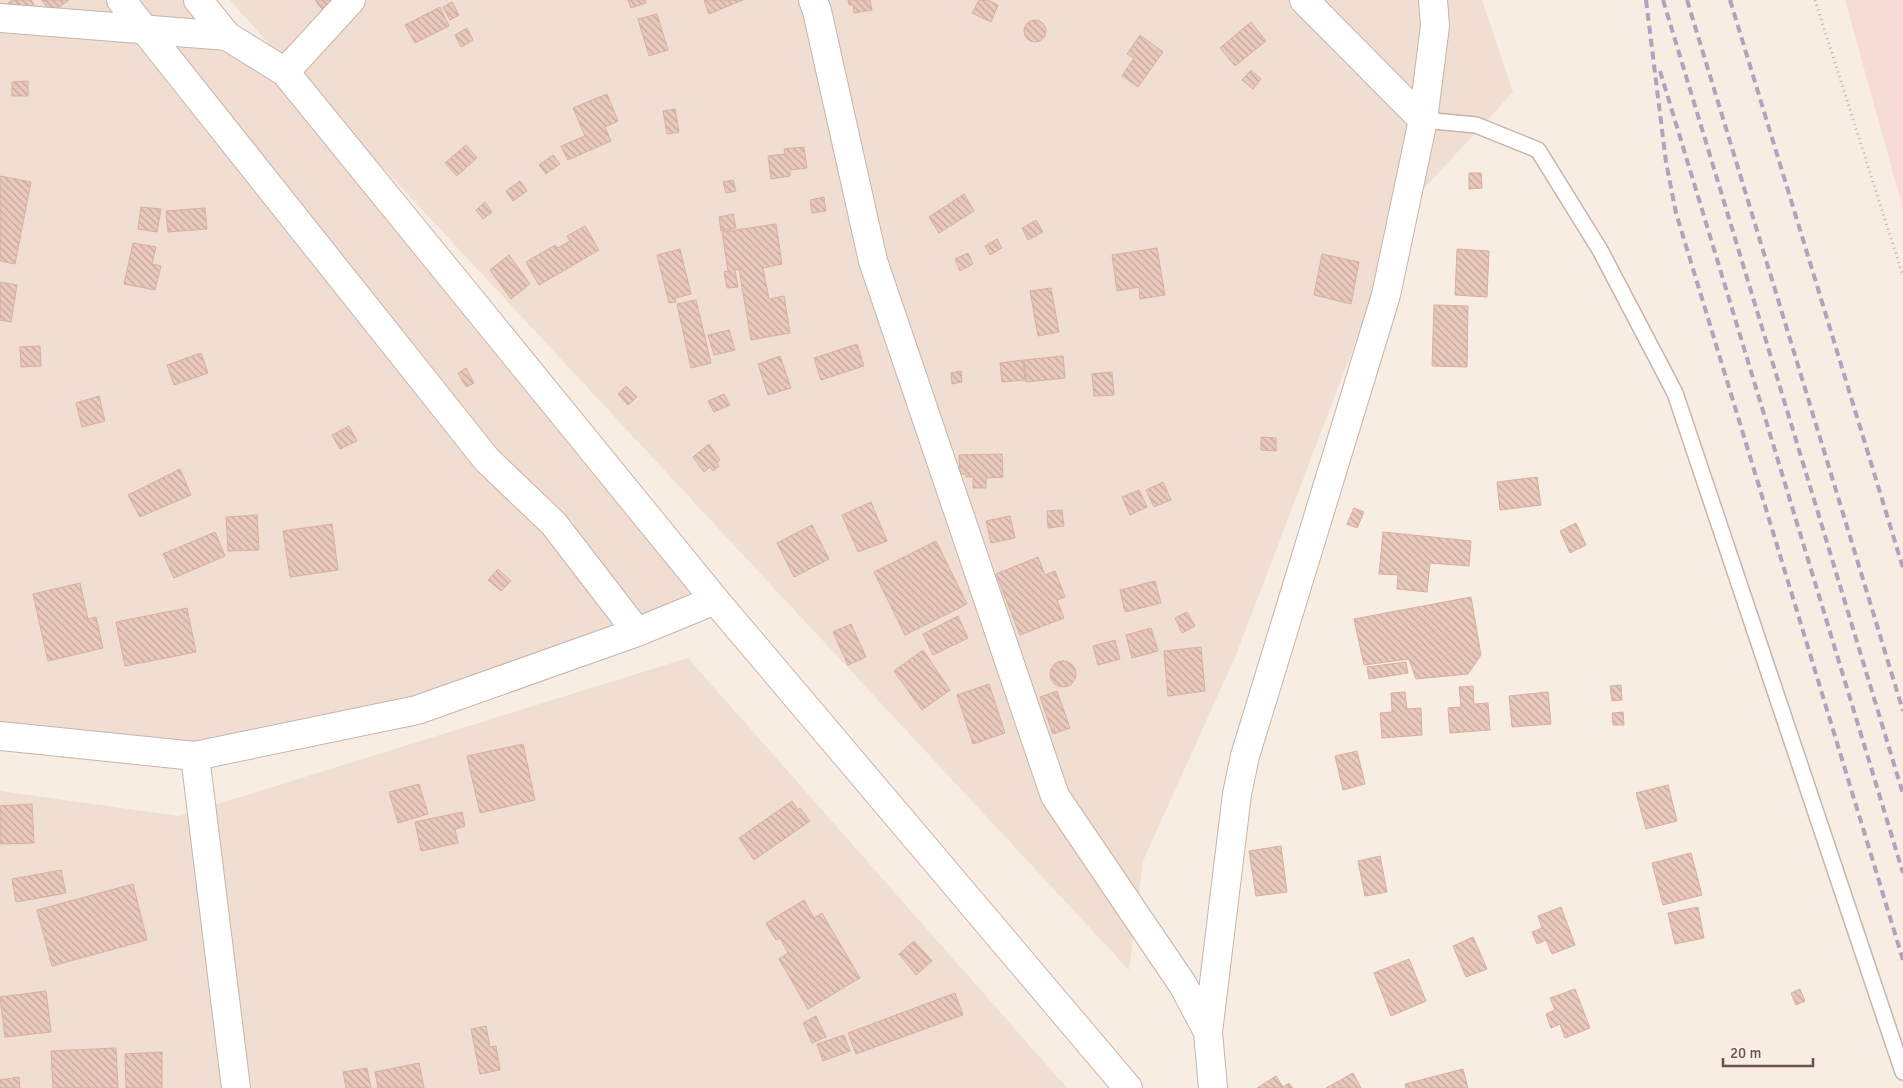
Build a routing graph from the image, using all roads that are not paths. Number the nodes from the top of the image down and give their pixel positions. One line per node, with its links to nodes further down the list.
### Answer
1 (120, 0): 8 (street)
2 (198, 0): 9 (street)
3 (351, 0): 10 (street)
4 (813, 0): 16 (street)
5 (1304, 0): 11 (street)
6 (1433, 0): 11 (street)
7 (0, 18): 8 (street)
8 (143, 29): 9 (street); 13 (street)
9 (227, 36): 10 (street)
10 (285, 72): 12 (street)
11 (1423, 120): 16 (street); 17 (lane)
12 (715, 600): 13 (street); 19 (street)
13 (637, 632): 15 (street)
14 (0, 736): 15 (street)
15 (195, 756): 18 (street)
16 (1208, 1032): 20 (street)
17 (1903, 1072)
18 (236, 1088)
19 (1128, 1088)
20 (1213, 1088)

